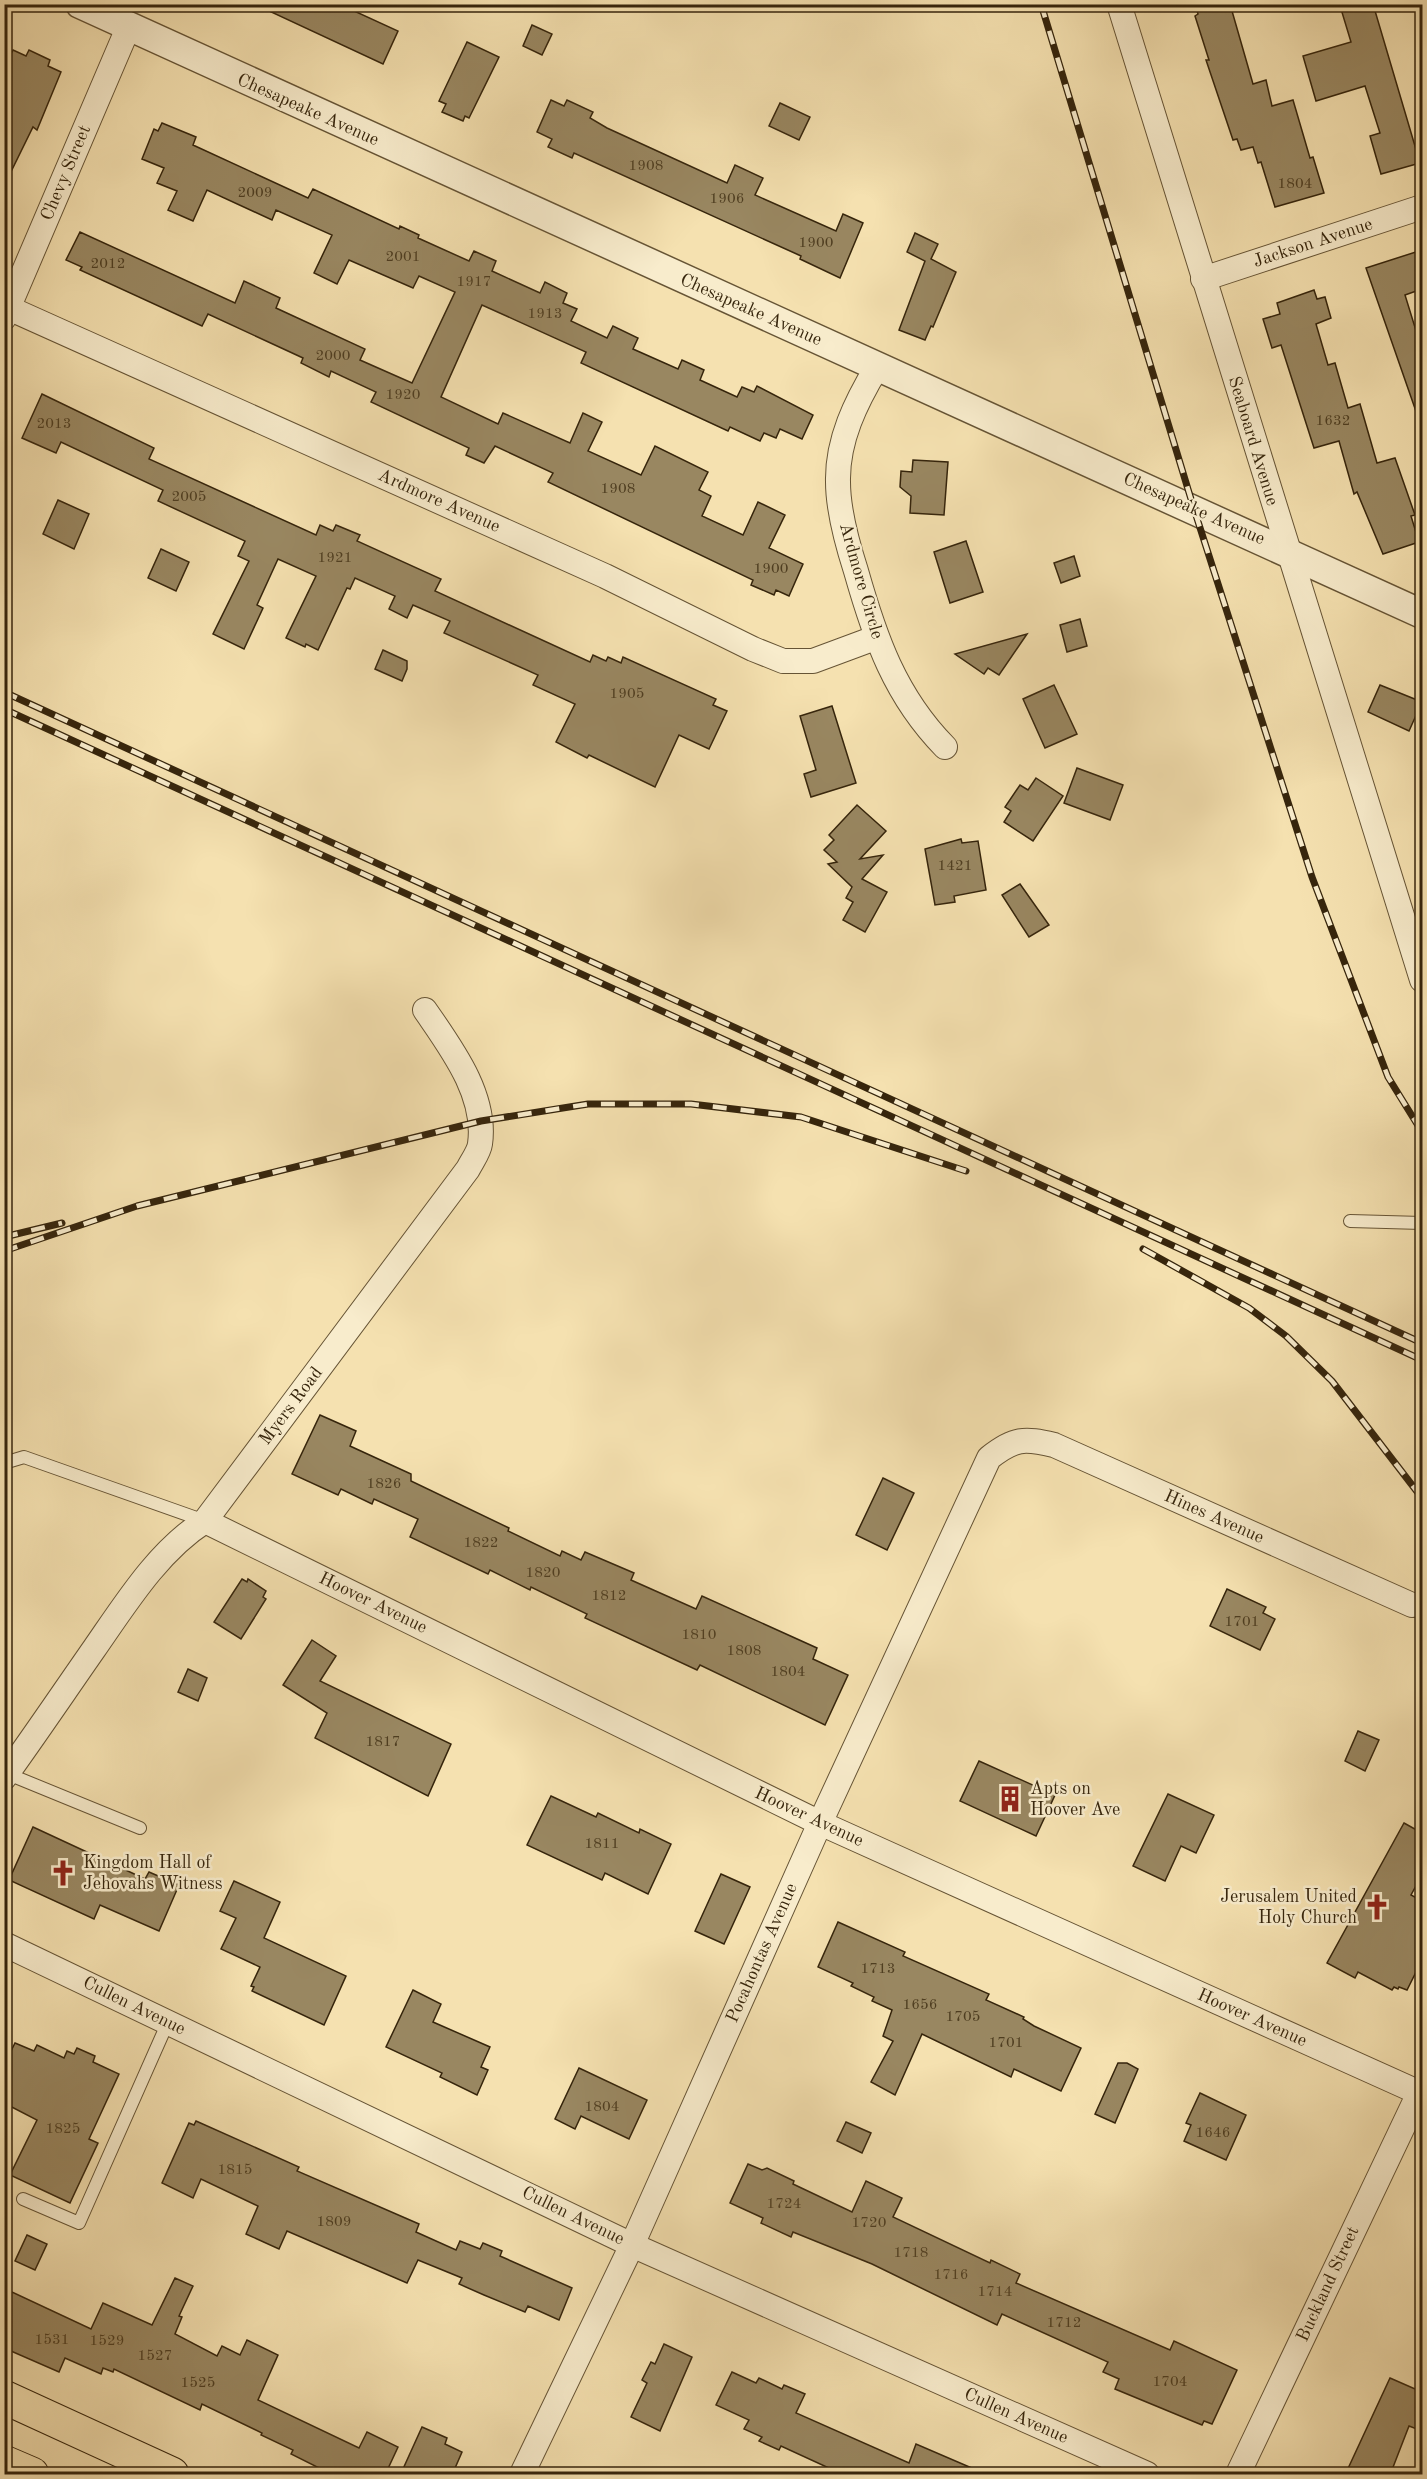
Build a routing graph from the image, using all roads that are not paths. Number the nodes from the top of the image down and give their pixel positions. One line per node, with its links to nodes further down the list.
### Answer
1 (80, 4): 3 (street, Chesapeake Avenue)
2 (1119, 4): 5 (street, Seaboard Avenue)
3 (128, 28): 6 (street, Chevy Street); 7 (street, Chesapeake Avenue)
4 (1422, 207): 5 (street, Jackson Avenue)
5 (1203, 279): 8 (street, Seaboard Avenue)
6 (6, 311): 10 (street, Ardmore Avenue)
7 (877, 367): 8 (street, Chesapeake Avenue); 10 (street, Ardmore Circle)
8 (1287, 550): 9 (street, Chesapeake Avenue); 12 (street, Seaboard Avenue)
9 (1422, 614)
10 (875, 638): 11 (street, Ardmore Circle)
11 (945, 747)
12 (1422, 980)
13 (425, 1010): 18 (street, Myers Road)
14 (1350, 1221): 15 (lane)
15 (1422, 1223)
16 (1014, 1441): 19 (street, Hines Avenue); 21 (street, Pocahontas Avenue)
17 (4, 1463): 18 (lane)
18 (205, 1521): 20 (street, Myers Road); 21 (street, Hoover Avenue)
19 (1412, 1605)
20 (6, 1776): 22 (lane)
21 (820, 1823): 25 (street, Hoover Avenue); 27 (street, Pocahontas Avenue)
22 (140, 1828)
23 (4, 1944): 24 (street, Cullen Avenue)
24 (168, 2022): 26 (lane); 27 (street, Cullen Avenue)
25 (1421, 2091): 34 (street, Buckland Street)
26 (23, 2199)
27 (632, 2245): 32 (street, Pocahontas Avenue); 33 (street, Cullen Avenue)
28 (4, 2397): 31 (main road)
29 (4, 2462): 30 (main road)
30 (32, 2475)
31 (172, 2475)
32 (522, 2475)
33 (1148, 2475)
34 (1238, 2475)

